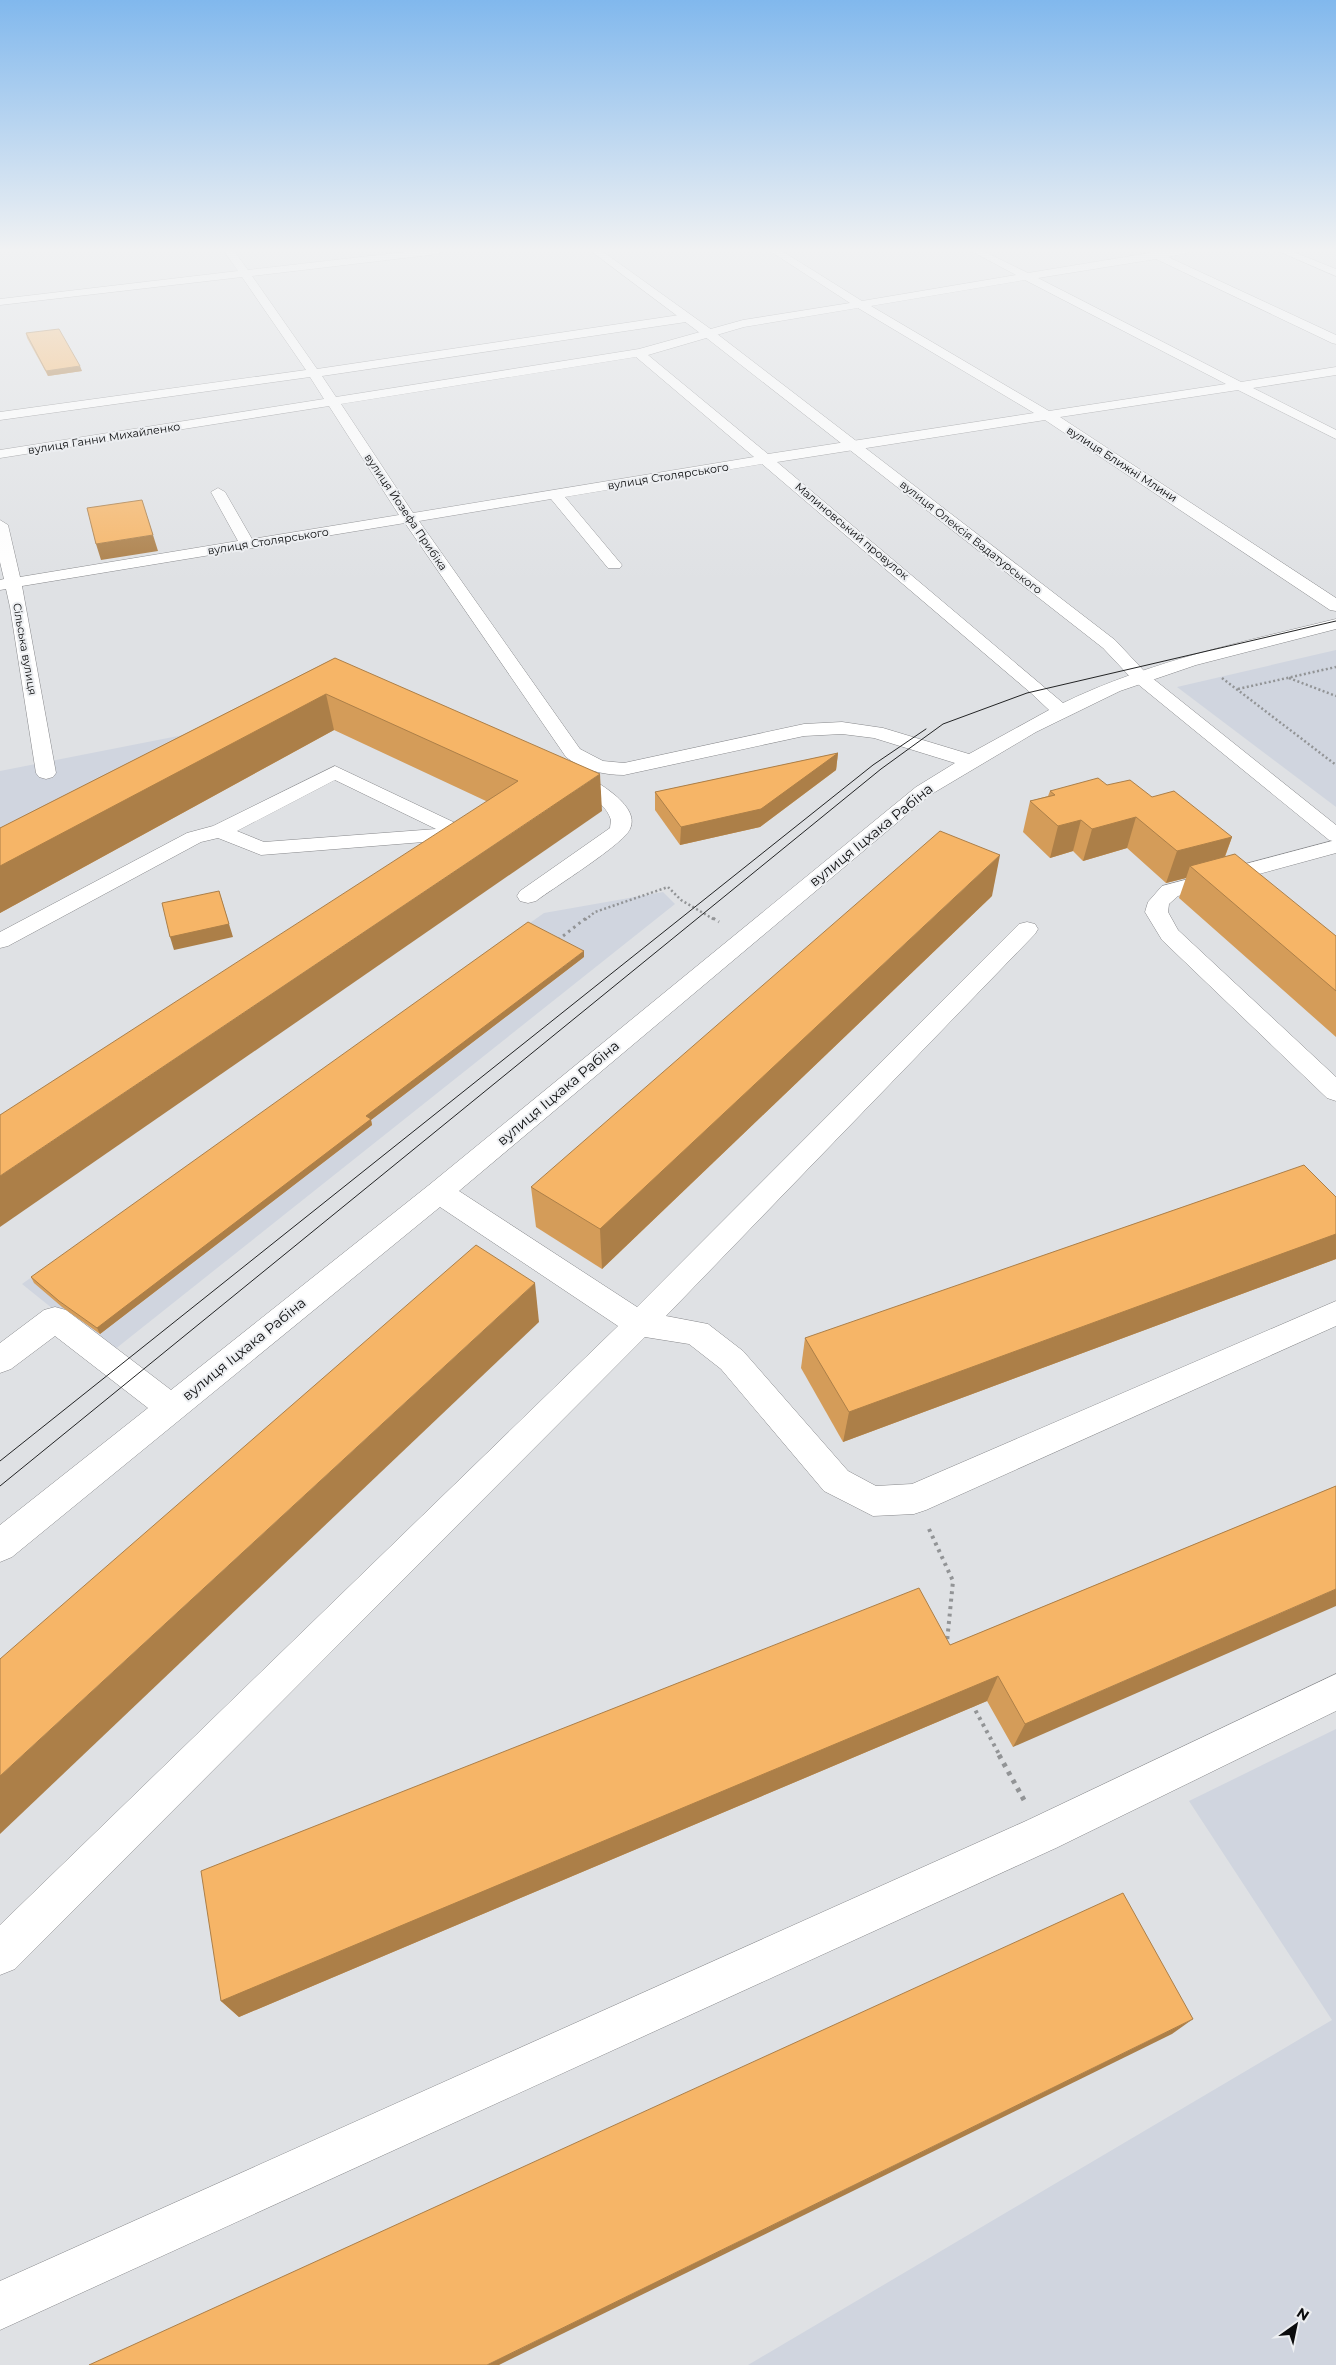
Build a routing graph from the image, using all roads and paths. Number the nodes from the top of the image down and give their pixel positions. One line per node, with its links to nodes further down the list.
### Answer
1 (306, 361): 9 (street, вулиця Йозефа Прибіка)
2 (393, 361): 9 (street)
3 (588, 361): 11 (street, вулиця Ганни Михайленко)
4 (649, 361): 17 (street, Малиновський провулок)
5 (744, 361): 15 (street, вулиця Олексія Вадатурського)
6 (956, 361): 12 (street, вулиця Ближні Млини)
7 (1194, 361): 10 (street)
8 (1336, 371): 10 (street, вулиця Столярського)
9 (314, 373): 11 (street, вулиця Йозефа Прибіка); 13 (street)
10 (1240, 385): 12 (street, вулиця Столярського); 14 (street)
11 (332, 403): 16 (street, вулиця Ганни Михайленко); 20 (street, вулиця Йозефа Прибіка)
12 (1047, 415): 15 (street, вулиця Столярського); 25 (street, вулиця Ближні Млини)
13 (0, 416)
14 (1336, 436)
15 (852, 445): 17 (street, вулиця Столярського); 29 (street, вулиця Олексія Вадатурського)
16 (0, 454)
17 (767, 460): 19 (street, вулиця Столярського); 33 (street, Малиновський провулок)
18 (218, 492): 22 (street)
19 (554, 494): 20 (street, вулиця Столярського); 23 (street)
20 (409, 518): 22 (street, вулиця Столярського); 38 (street, вулиця Йозефа Прибіка)
21 (0, 525): 24 (street, Сільська вулиця)
22 (247, 544): 24 (street, вулиця Столярського)
23 (614, 565)
24 (6, 584): 39 (street, Сільська вулиця)
25 (1336, 606)
26 (1336, 624): 29 (street, вулиця Іцхака Рабіна)
27 (1336, 667): 30 (path)
28 (1218, 675): 31 (path)
29 (1140, 677): 33 (street, вулиця Іцхака Рабіна); 42 (street, вулиця Олексія Вадатурського)
30 (1288, 678): 31 (path); 32 (path)
31 (1237, 690): 35 (path)
32 (1336, 696)
33 (1062, 712): 36 (street, вулиця Іцхака Рабіна)
34 (1336, 759): 35 (path)
35 (1329, 760): 37 (path)
36 (971, 761): 38 (street); 47 (street, вулиця Іцхака Рабіна)
37 (1336, 765)
38 (600, 767): 45 (street)
39 (46, 773)
40 (220, 831): 41 (street); 41 (street); 48 (street)
41 (461, 833): 44 (street)
42 (1336, 836)
43 (1336, 846): 50 (street)
44 (419, 860)
45 (528, 896)
46 (1027, 929): 53 (street)
47 (746, 937): 49 (path); 51 (street, вулиця Іцхака Рабіна)
48 (0, 942)
49 (551, 944)
50 (1336, 1092)
51 (439, 1192): 53 (street); 55 (street, вулиця Іцхака Рабіна)
52 (1336, 1313): 56 (street)
53 (639, 1324): 56 (street); 62 (street)
54 (0, 1360): 55 (street)
55 (171, 1408): 57 (street, вулиця Іцхака Рабіна)
56 (914, 1499): 58 (path)
57 (0, 1546)
58 (946, 1646)
59 (1336, 1692): 61 (street)
60 (968, 1697): 61 (path)
61 (1042, 1834): 63 (street)
62 (0, 1954)
63 (0, 2306)

